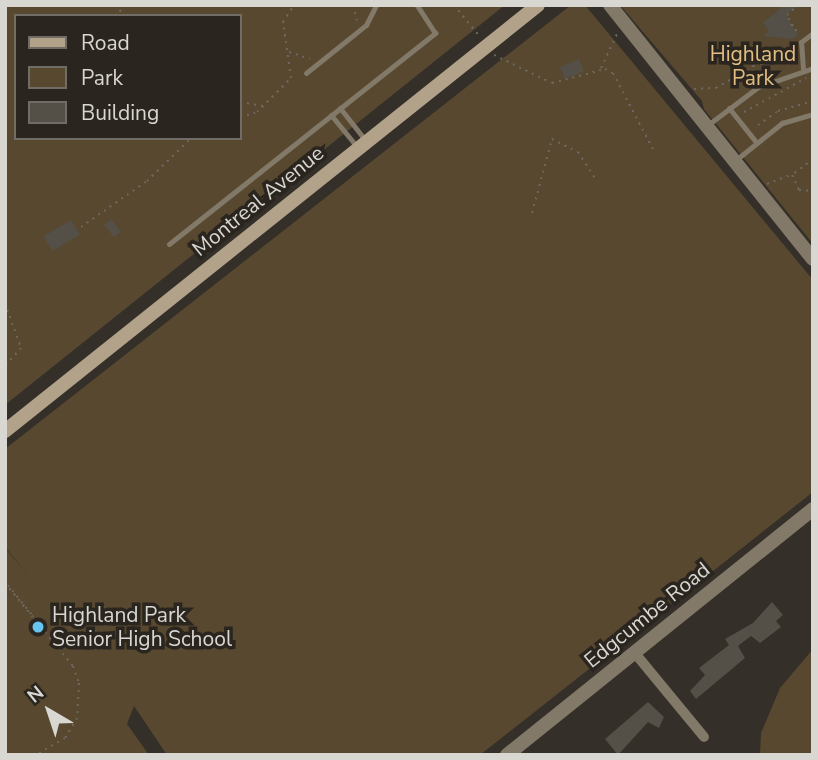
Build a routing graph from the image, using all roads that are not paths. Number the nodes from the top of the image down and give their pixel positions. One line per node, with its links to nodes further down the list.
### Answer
1 (376, 5): 8 (lane)
2 (417, 5): 9 (lane)
3 (538, 5): 15 (main road, Montreal Avenue)
4 (610, 5): 13 (street)
5 (813, 33): 7 (lane)
6 (813, 68): 7 (lane)
7 (803, 69): 10 (lane)
8 (306, 73)
9 (340, 108): 12 (lane); 15 (lane)
10 (729, 108): 13 (lane); 14 (lane)
11 (813, 114): 14 (lane)
12 (331, 115): 15 (lane); 17 (lane)
13 (706, 126): 16 (street)
14 (756, 142): 16 (lane)
15 (362, 144): 19 (main road, Montreal Avenue)
16 (734, 161): 18 (street)
17 (169, 244)
18 (813, 259)
19 (5, 431)
20 (813, 509): 21 (street, Edgcumbe Road)
21 (634, 652): 22 (street); 23 (street, Edgcumbe Road)
22 (704, 737)
23 (508, 755)

